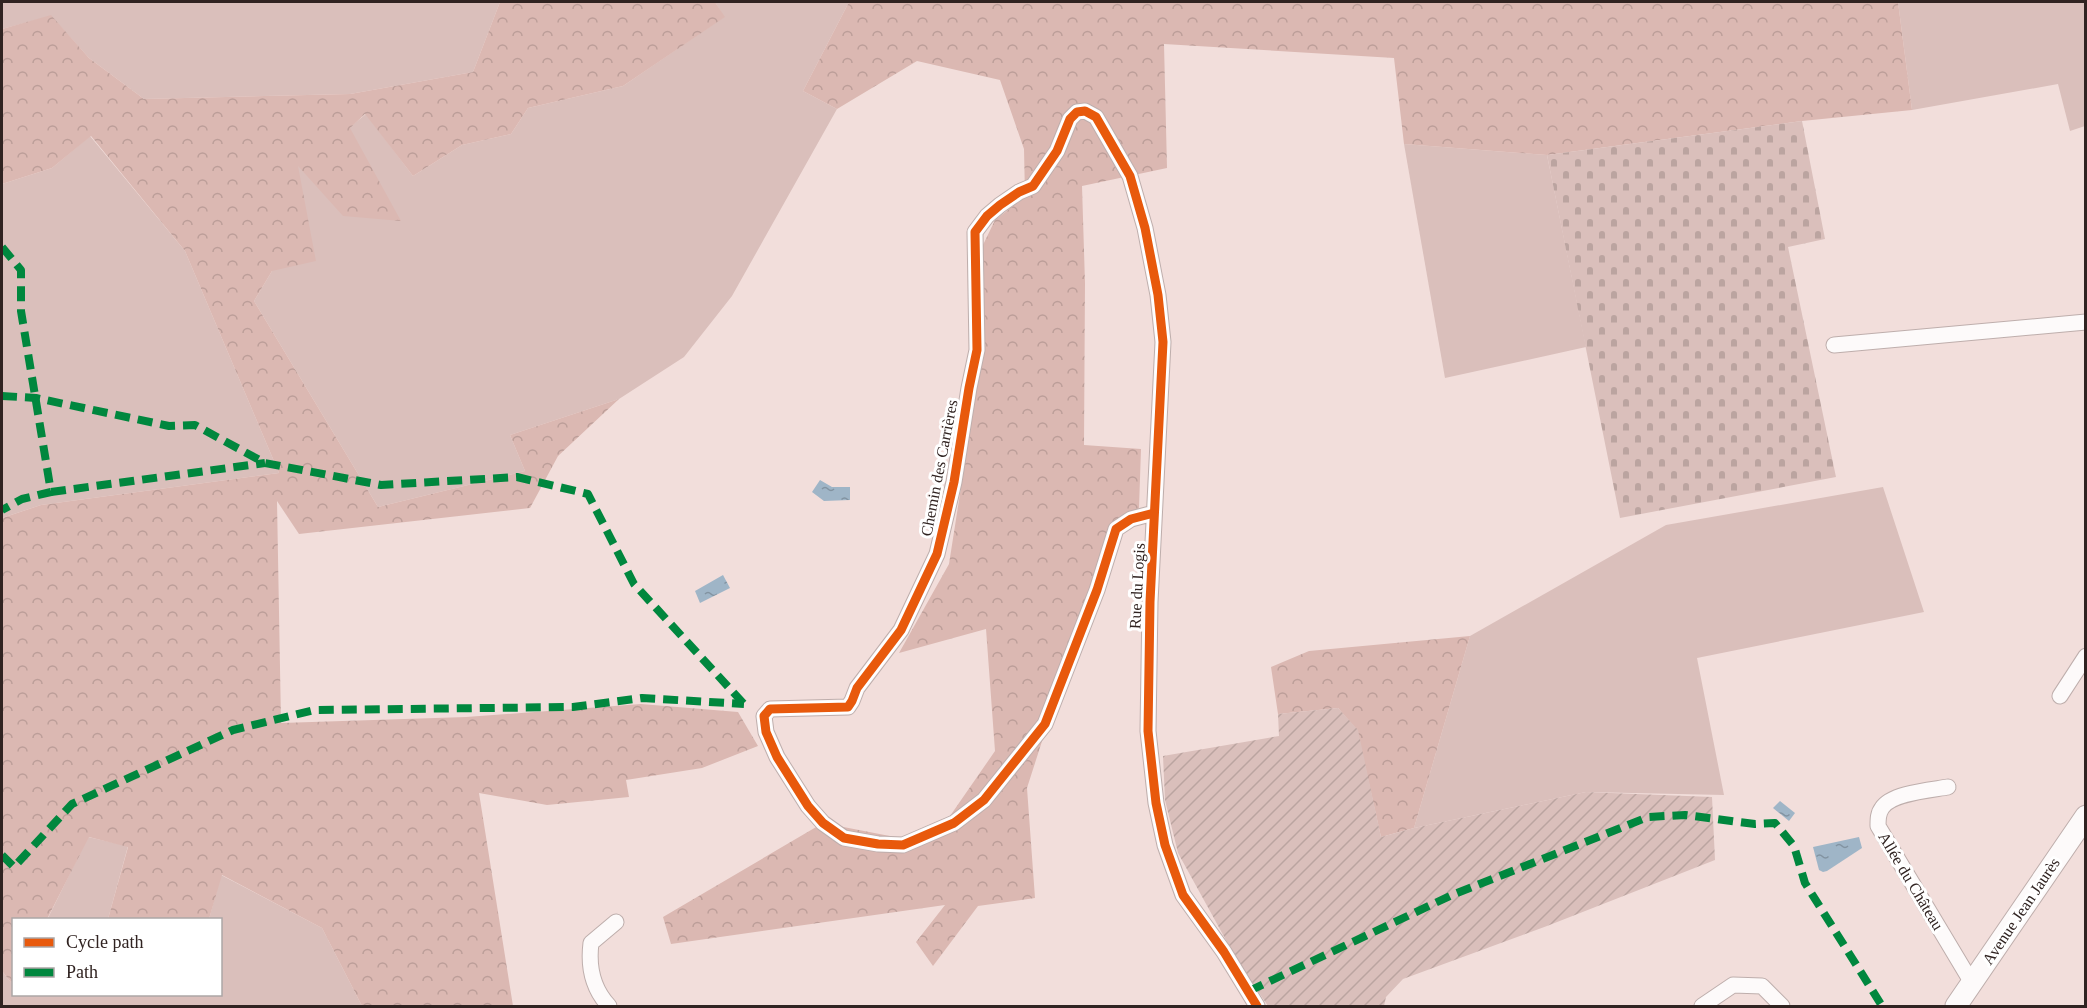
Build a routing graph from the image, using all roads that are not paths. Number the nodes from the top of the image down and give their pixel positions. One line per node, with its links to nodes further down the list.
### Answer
1 (1096, 117): 4 (street, Rue du Logis); 4 (street, Chemin des Carrières)
2 (2085, 322): 3 (street)
3 (1834, 345)
4 (1154, 513): 12 (street, Rue du Logis)
5 (2085, 656): 6 (street)
6 (2060, 696)
7 (1948, 787): 10 (street, Allée du Château)
8 (2085, 816): 10 (main road, Avenue Jean Jaurès)
9 (616, 922): 11 (street)
10 (1972, 983): 15 (main road, Avenue Jean Jaurès)
11 (609, 1006)
12 (1257, 1006)
13 (1702, 1006): 14 (street)
14 (1782, 1006)
15 (1956, 1006)

